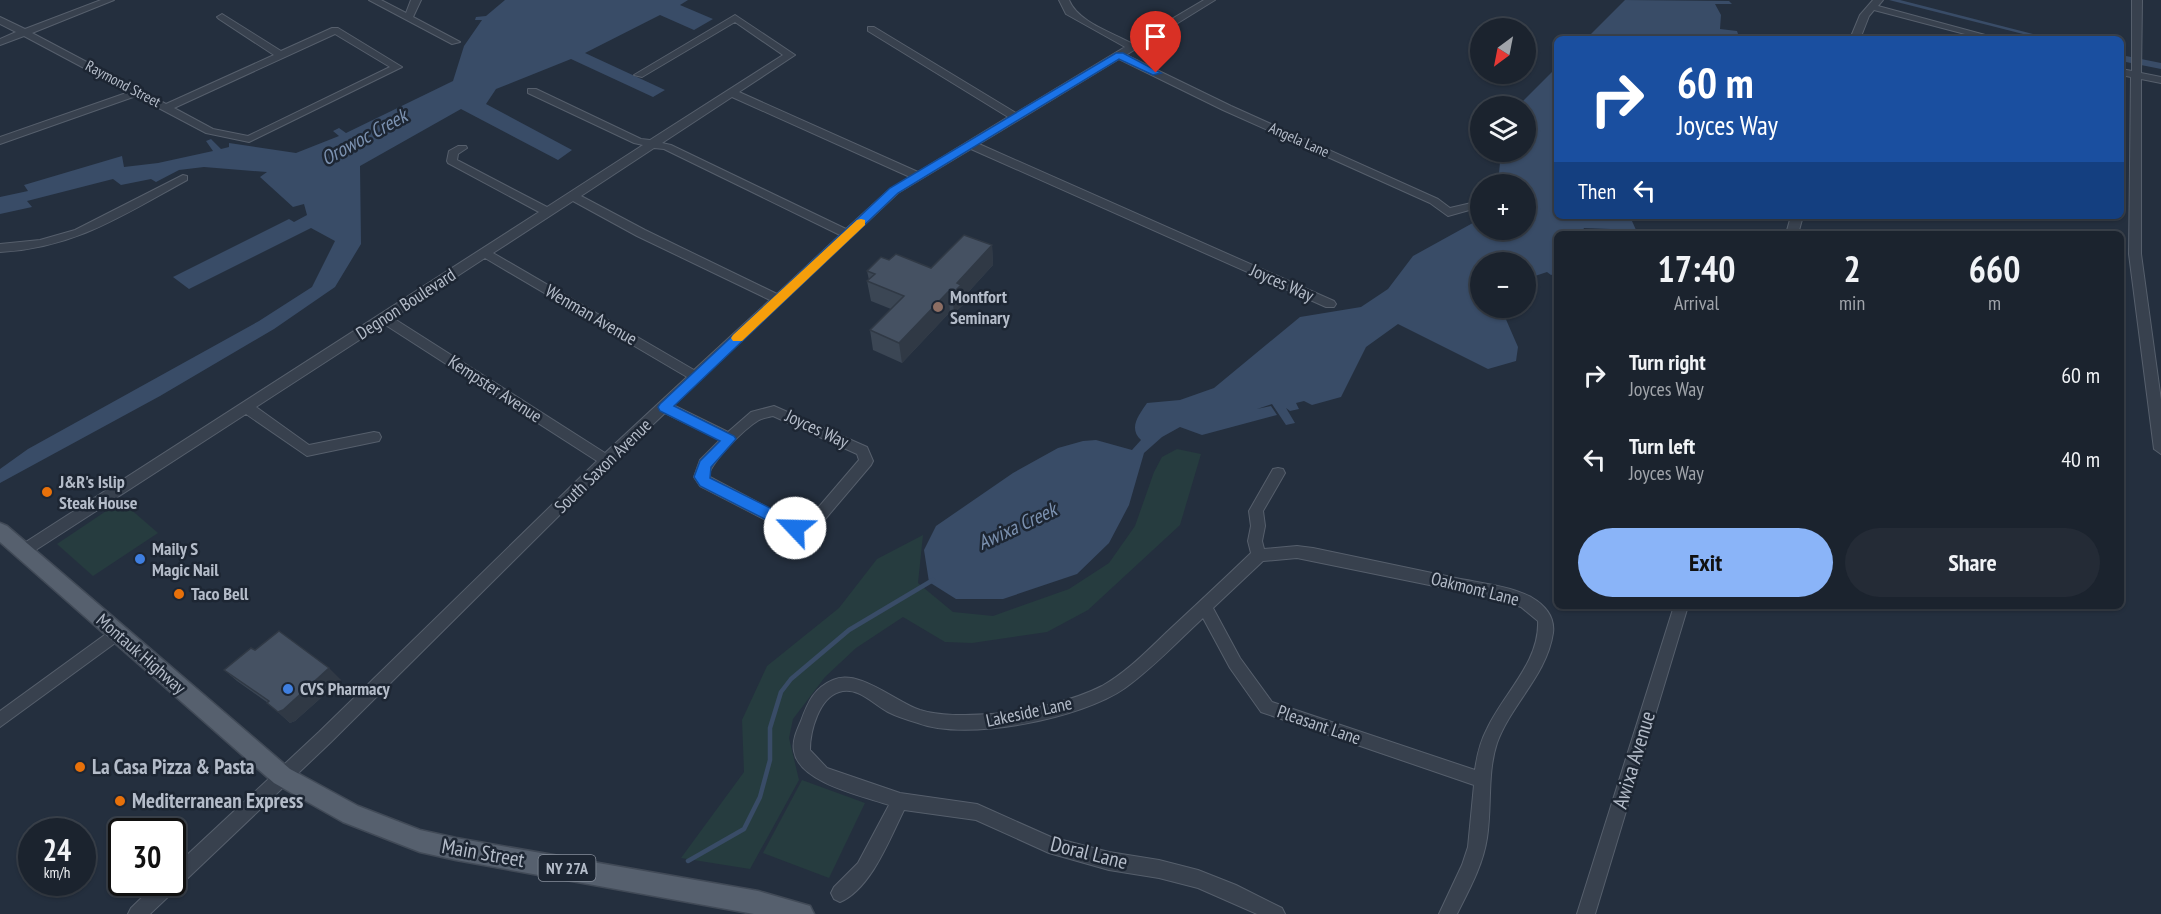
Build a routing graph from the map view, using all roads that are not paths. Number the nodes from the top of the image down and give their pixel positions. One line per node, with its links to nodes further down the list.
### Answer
1 (109, 0): 12 (street)
2 (374, 0): 9 (street)
3 (416, 0): 9 (street)
4 (1064, 0): 17 (street)
5 (1210, 0): 17 (street, South Saxon Avenue)
6 (2137, 0): 21 (street)
7 (1876, 4): 13 (street); 14 (street)
8 (222, 17): 18 (street)
9 (408, 18): 16 (street)
10 (0, 20): 12 (street, Raymond Street)
11 (871, 29): 28 (street)
12 (25, 33): 15 (street); 25 (street, Raymond Street)
13 (1857, 36)
14 (1985, 36)
15 (0, 42)
16 (455, 42)
17 (1131, 47): 19 (street, South Saxon Avenue)
18 (281, 55): 27 (street); 27 (street, Raymond Street)
19 (1119, 55): 28 (street, South Saxon Avenue); 36 (street, Angela Lane)
20 (2124, 72): 21 (street)
21 (2137, 72): 23 (street); 49 (street)
22 (639, 75): 26 (street, Degnon Boulevard)
23 (2161, 80)
24 (532, 91): 30 (street)
25 (138, 92): 27 (street, Raymond Street); 29 (street)
26 (732, 93): 30 (street, Degnon Boulevard); 33 (street)
27 (166, 107)
28 (1015, 117): 31 (street, South Saxon Avenue)
29 (0, 141)
30 (653, 144): 35 (street, Degnon Boulevard); 38 (street)
31 (969, 144): 33 (street, South Saxon Avenue); 42 (street, Joyces Way)
32 (462, 148): 37 (street)
33 (918, 176): 38 (street, South Saxon Avenue)
34 (183, 178): 39 (street)
35 (573, 196): 37 (street, Degnon Boulevard); 41 (street)
36 (1470, 206)
37 (548, 212): 40 (street, Degnon Boulevard)
38 (849, 235): 41 (street, South Saxon Avenue)
39 (0, 248)
40 (485, 253): 43 (street, Degnon Boulevard); 44 (street, Wenman Avenue)
41 (779, 300): 44 (street, South Saxon Avenue)
42 (1330, 304)
43 (384, 318): 45 (street, Degnon Boulevard); 50 (street, Kempster Avenue)
44 (696, 377): 46 (street, South Saxon Avenue)
45 (246, 407): 47 (street); 53 (street, Degnon Boulevard)
46 (665, 407): 48 (street); 50 (street, South Saxon Avenue)
47 (374, 437)
48 (729, 439): 48 (street, Joyces Way)
49 (2161, 449)
50 (606, 460): 59 (street, South Saxon Avenue)
51 (1278, 473): 54 (street)
52 (0, 531): 53 (main road, Montauk Highway)
53 (23, 551): 57 (main road, Montauk Highway)
54 (1259, 555): 55 (street, Lakeside Lane); 60 (street, Oakmont Lane)
55 (1205, 608): 60 (street, Pleasant Lane); 61 (street, Lakeside Lane)
56 (1680, 609): 69 (street, Awixa Avenue)
57 (117, 633): 58 (street); 59 (main road, Montauk Highway)
58 (0, 720)
59 (282, 776): 62 (street, South Saxon Avenue); 66 (main road, Main Street / NY 27A)
60 (1482, 780): 68 (street)
61 (900, 801): 63 (street); 67 (street, Doral Lane)
62 (186, 868)
63 (840, 893)
64 (156, 896): 65 (street, South Saxon Avenue)
65 (137, 914)
66 (802, 914)
67 (1276, 914)
68 (1448, 914)
69 (1586, 914)

